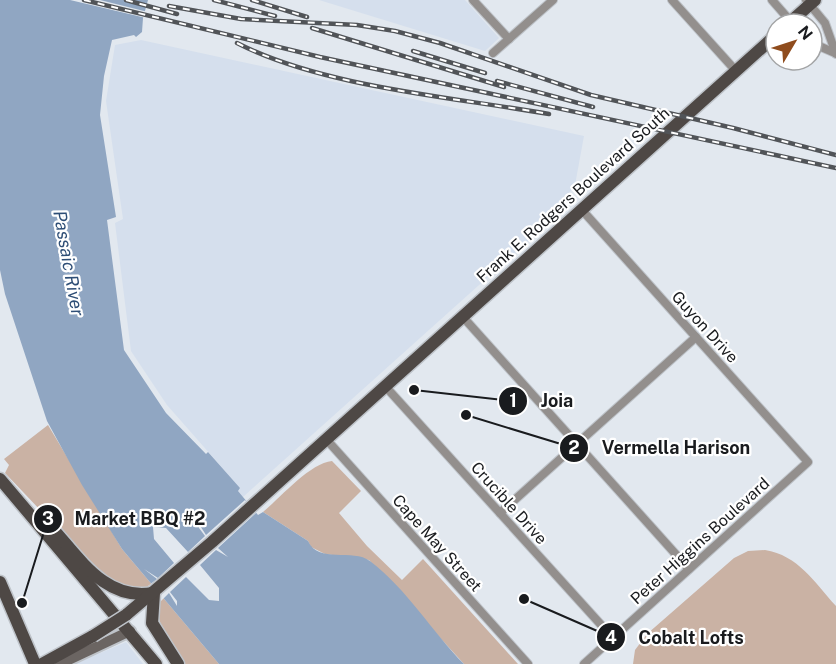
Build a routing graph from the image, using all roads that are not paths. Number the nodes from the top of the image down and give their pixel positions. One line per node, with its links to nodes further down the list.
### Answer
1 (473, 0): 7 (street)
2 (553, 0): 7 (street)
3 (672, 0): 11 (street)
4 (772, 0): 6 (street)
5 (810, 1): 10 (street)
6 (782, 12)
7 (509, 39): 9 (street)
8 (764, 45): 11 (main road, Frank E. Rodgers Boulevard South)
9 (493, 53)
10 (836, 54)
11 (734, 72): 12 (main road, Frank E. Rodgers Boulevard South)
12 (582, 210): 13 (main road, Frank E. Rodgers Boulevard South); 14 (street, Guyon Drive)
13 (463, 317): 15 (main road, Frank E. Rodgers Boulevard South); 17 (street)
14 (696, 337): 17 (street); 18 (street, Guyon Drive)
15 (385, 386): 16 (main road); 20 (street, Crucible Drive)
16 (326, 439): 23 (main road); 32 (street, Cape May Street)
17 (578, 445): 20 (street); 21 (street)
18 (808, 462): 21 (street, Peter Higgins Boulevard)
19 (0, 478): 23 (main road); 25 (main road)
20 (500, 513): 26 (street, Crucible Drive)
21 (689, 569): 26 (street, Peter Higgins Boulevard)
22 (0, 582): 24 (main road)
23 (148, 599): 28 (main road, bridge); 31 (main road)
24 (5, 606): 27 (main road)
25 (130, 631): 29 (street); 30 (main road)
26 (613, 638): 33 (street, Peter Higgins Boulevard)
27 (35, 664)
28 (42, 664)
29 (60, 664)
30 (156, 664)
31 (178, 664)
32 (528, 664)
33 (584, 664)

